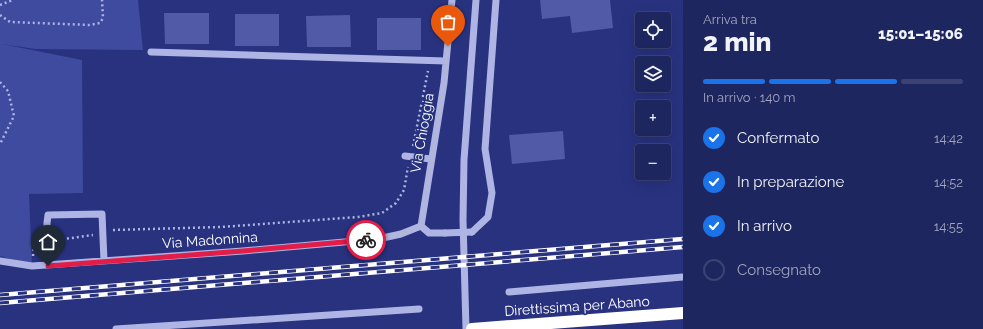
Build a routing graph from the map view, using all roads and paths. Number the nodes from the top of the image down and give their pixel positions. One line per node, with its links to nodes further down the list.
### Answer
1 (14, 0): 6 (path)
2 (102, 0): 7 (path)
3 (452, 0): 10 (street, Via Chioggia)
4 (476, 0): 27 (street)
5 (496, 0): 15 (street, bridge)
6 (0, 5)
7 (0, 15)
8 (151, 52): 9 (street)
9 (430, 61): 10 (street); 13 (path)
10 (446, 61): 14 (street, Via Chioggia)
11 (0, 82): 12 (path)
12 (0, 144)
13 (408, 156): 14 (street); 16 (path)
14 (431, 159): 15 (street, Via Chioggia)
15 (421, 226): 19 (street, Via Madonnina)
16 (103, 234): 17 (path); 17 (street); 19 (street)
17 (47, 242): 20 (path); 21 (street)
18 (0, 261): 20 (street, Via Madonnina)
19 (104, 261): 21 (street, Via Madonnina)
20 (32, 266): 21 (street, Via Madonnina)
21 (48, 266)
22 (683, 277): 23 (street)
23 (509, 292)
24 (419, 310): 26 (street)
25 (683, 314): 29 (highway, Direttissima per Abano)
26 (116, 329)
27 (466, 329)
28 (472, 329): 29 (highway, Direttissima per Abano)
29 (479, 329)

